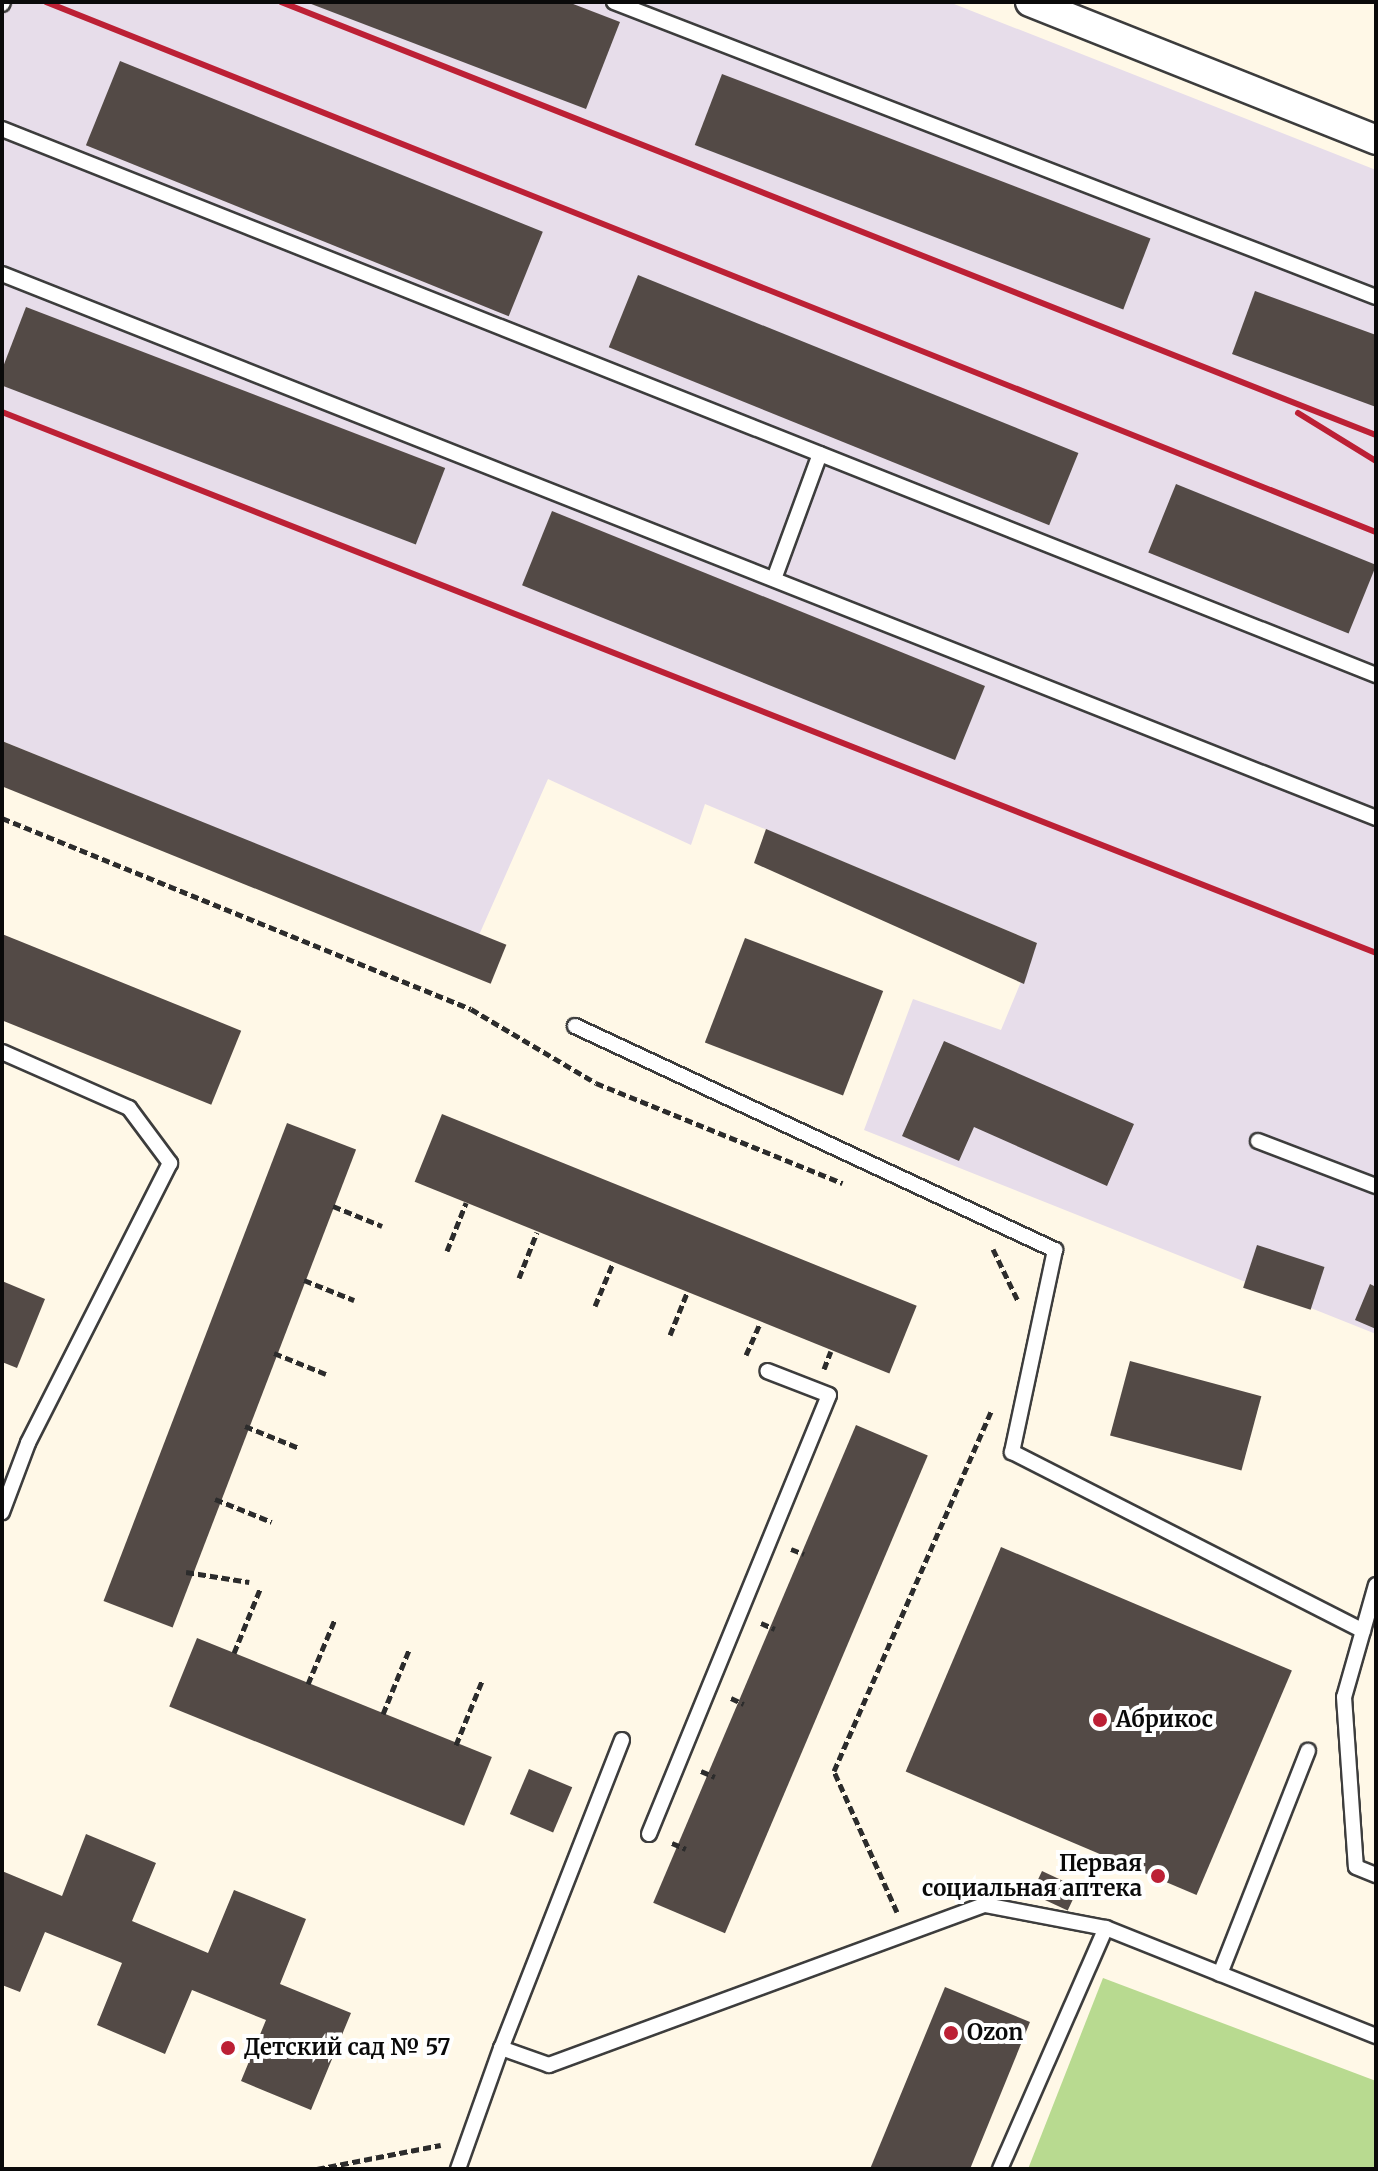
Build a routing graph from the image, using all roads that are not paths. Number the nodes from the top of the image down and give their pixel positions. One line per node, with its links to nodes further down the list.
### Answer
1 (614, 2): 6 (lane)
2 (1030, 2): 4 (street)
3 (2, 129): 7 (lane)
4 (1376, 140)
5 (2, 274): 8 (lane)
6 (1376, 297)
7 (820, 454): 8 (lane); 9 (lane)
8 (774, 579): 10 (lane)
9 (1376, 675)
10 (1376, 818)
11 (575, 1026): 18 (lane)
12 (2, 1052): 16 (lane)
13 (1258, 1141): 14 (lane)
14 (1376, 1186)
15 (767, 1371): 21 (lane)
16 (2, 1512)
17 (1376, 1585): 18 (lane)
18 (1363, 1631): 22 (lane)
19 (622, 1740): 26 (lane)
20 (1308, 1751): 24 (lane)
21 (649, 1834)
22 (1376, 1875)
23 (1106, 1928): 24 (lane); 26 (lane); 28 (lane)
24 (1220, 1974): 25 (lane)
25 (1376, 2036)
26 (501, 2048): 27 (lane)
27 (458, 2169)
28 (1000, 2169)

